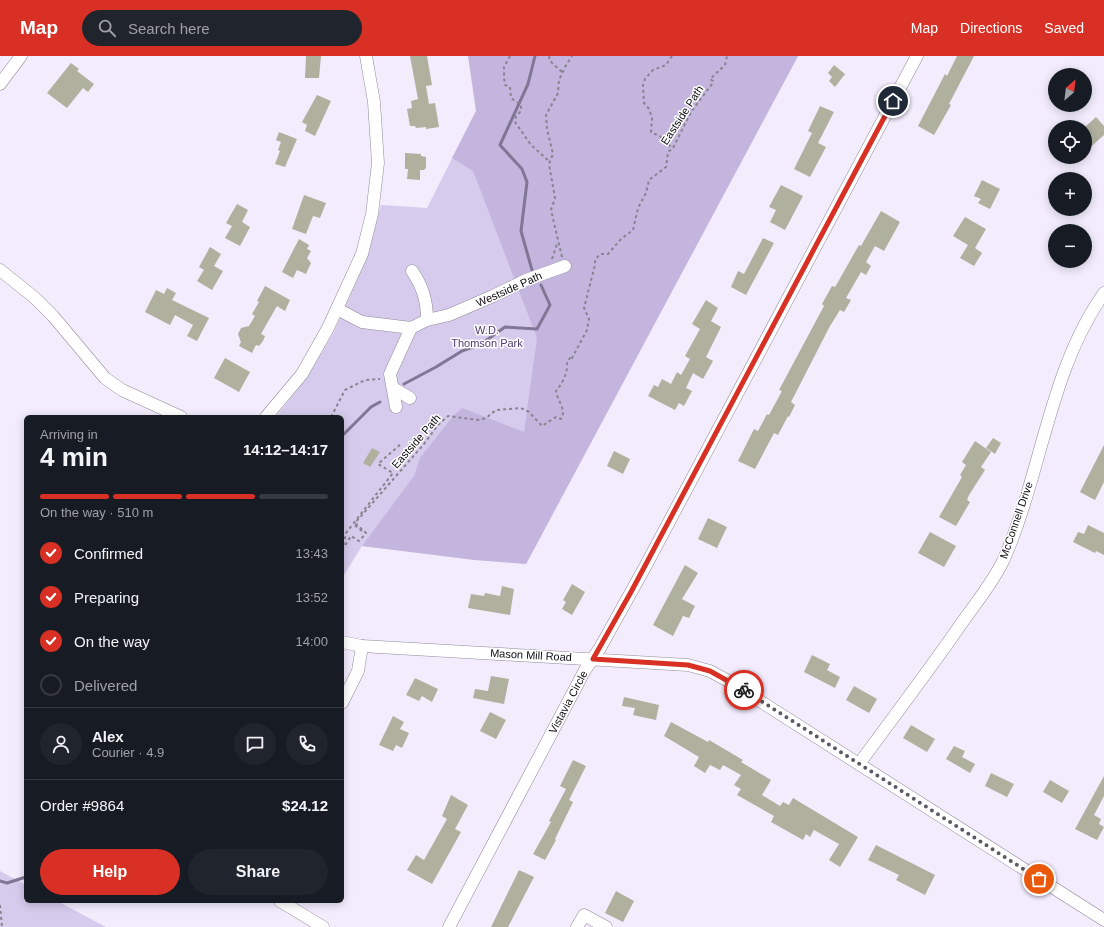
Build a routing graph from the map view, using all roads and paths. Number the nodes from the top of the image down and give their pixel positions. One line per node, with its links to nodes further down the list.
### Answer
1 (21, 56): 10 (street)
2 (366, 56): 19 (street)
3 (510, 56): 12 (path)
4 (549, 56): 9 (path)
5 (572, 56): 9 (path)
6 (672, 56): 11 (path)
7 (727, 56): 11 (path, Eastside Path)
8 (917, 56): 38 (street, Vistavia Circle)
9 (562, 72): 12 (path, Westside Path)
10 (0, 84)
11 (673, 148): 35 (path, Eastside Path)
12 (550, 162): 13 (path, Westside Path)
13 (558, 243): 14 (path); 17 (path, Westside Path)
14 (566, 266): 17 (street)
15 (0, 270): 26 (street)
16 (412, 270): 20 (street)
17 (551, 270): 20 (street, Westside Path)
18 (1104, 293): 40 (street, McConnell Drive)
19 (342, 312): 21 (street); 27 (street)
20 (427, 320): 21 (street, Westside Path)
21 (411, 328): 22 (street)
22 (390, 374): 23 (street); 28 (path)
23 (393, 388): 24 (street); 25 (street)
24 (410, 398)
25 (396, 407)
26 (177, 415)
27 (268, 415)
28 (332, 415)
29 (402, 443): 31 (path)
30 (375, 462): 31 (path)
31 (378, 464): 32 (path)
32 (353, 524): 33 (path); 34 (path)
33 (364, 533)
34 (344, 542)
35 (344, 547)
36 (344, 642): 37 (street, Mason Mill Road)
37 (362, 646): 38 (street, Mason Mill Road); 39 (street)
38 (593, 659): 40 (street, Mason Mill Road); 46 (street, Vistavia Circle)
39 (344, 699)
40 (859, 764): 43 (street, Mason Mill Road)
41 (283, 903): 45 (street)
42 (0, 905): 44 (path)
43 (1104, 920)
44 (2, 927)
45 (323, 927)
46 (449, 927)
47 (577, 927): 48 (street)
48 (606, 927)

